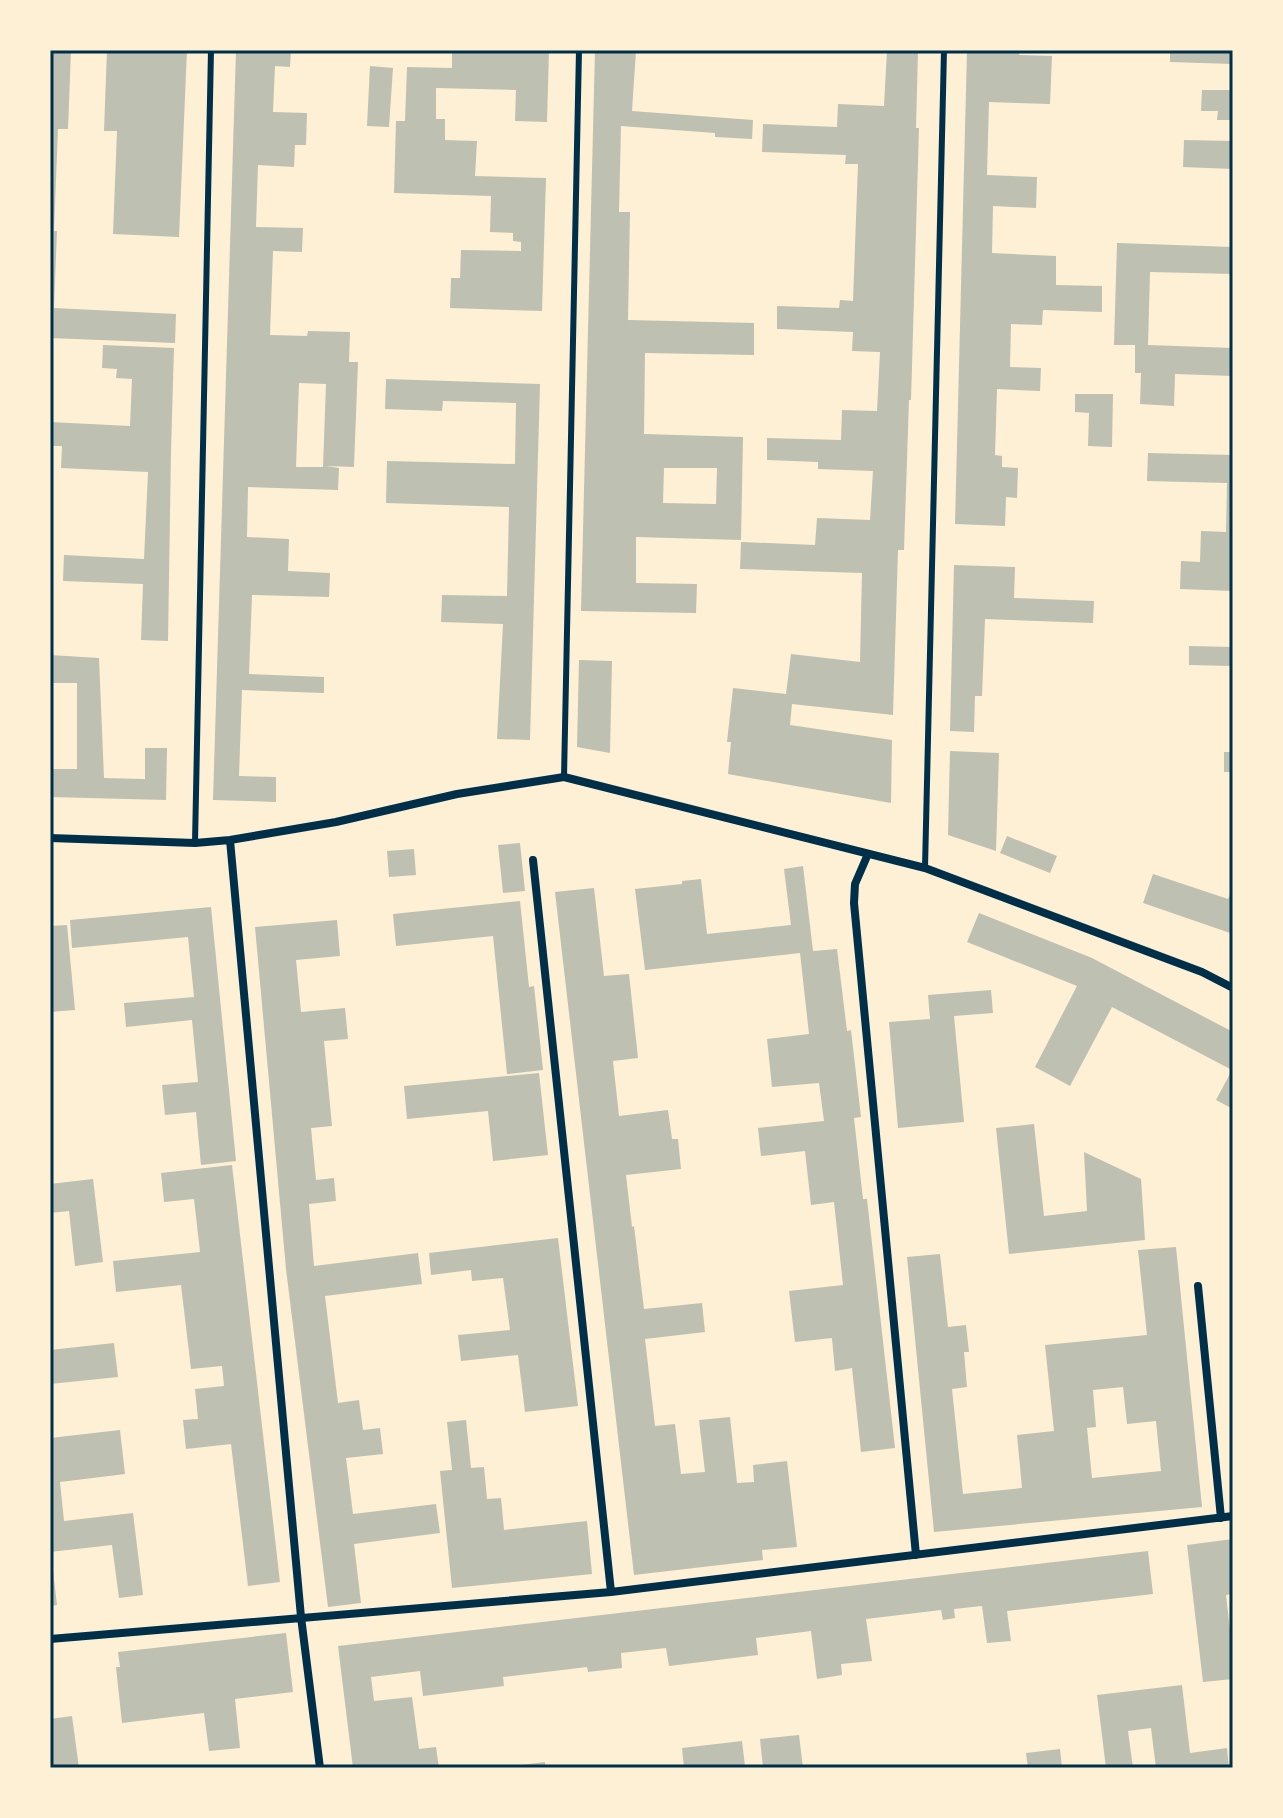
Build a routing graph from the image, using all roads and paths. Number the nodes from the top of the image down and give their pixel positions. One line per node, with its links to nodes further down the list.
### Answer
1 (211, 50): 7 (lane)
2 (579, 50): 4 (lane)
3 (944, 50): 10 (lane)
4 (564, 777): 6 (street); 8 (street)
5 (50, 838): 7 (street)
6 (230, 840): 7 (street); 17 (street)
7 (195, 843)
8 (868, 854): 10 (street); 15 (street)
9 (533, 860): 16 (street)
10 (925, 868): 11 (street)
11 (1233, 988)
12 (1198, 1286): 14 (street)
13 (1233, 1516): 14 (street)
14 (1221, 1518): 15 (street)
15 (916, 1555): 16 (street)
16 (611, 1592): 17 (street)
17 (301, 1617): 18 (street); 19 (street)
18 (50, 1639)
19 (320, 1768)

